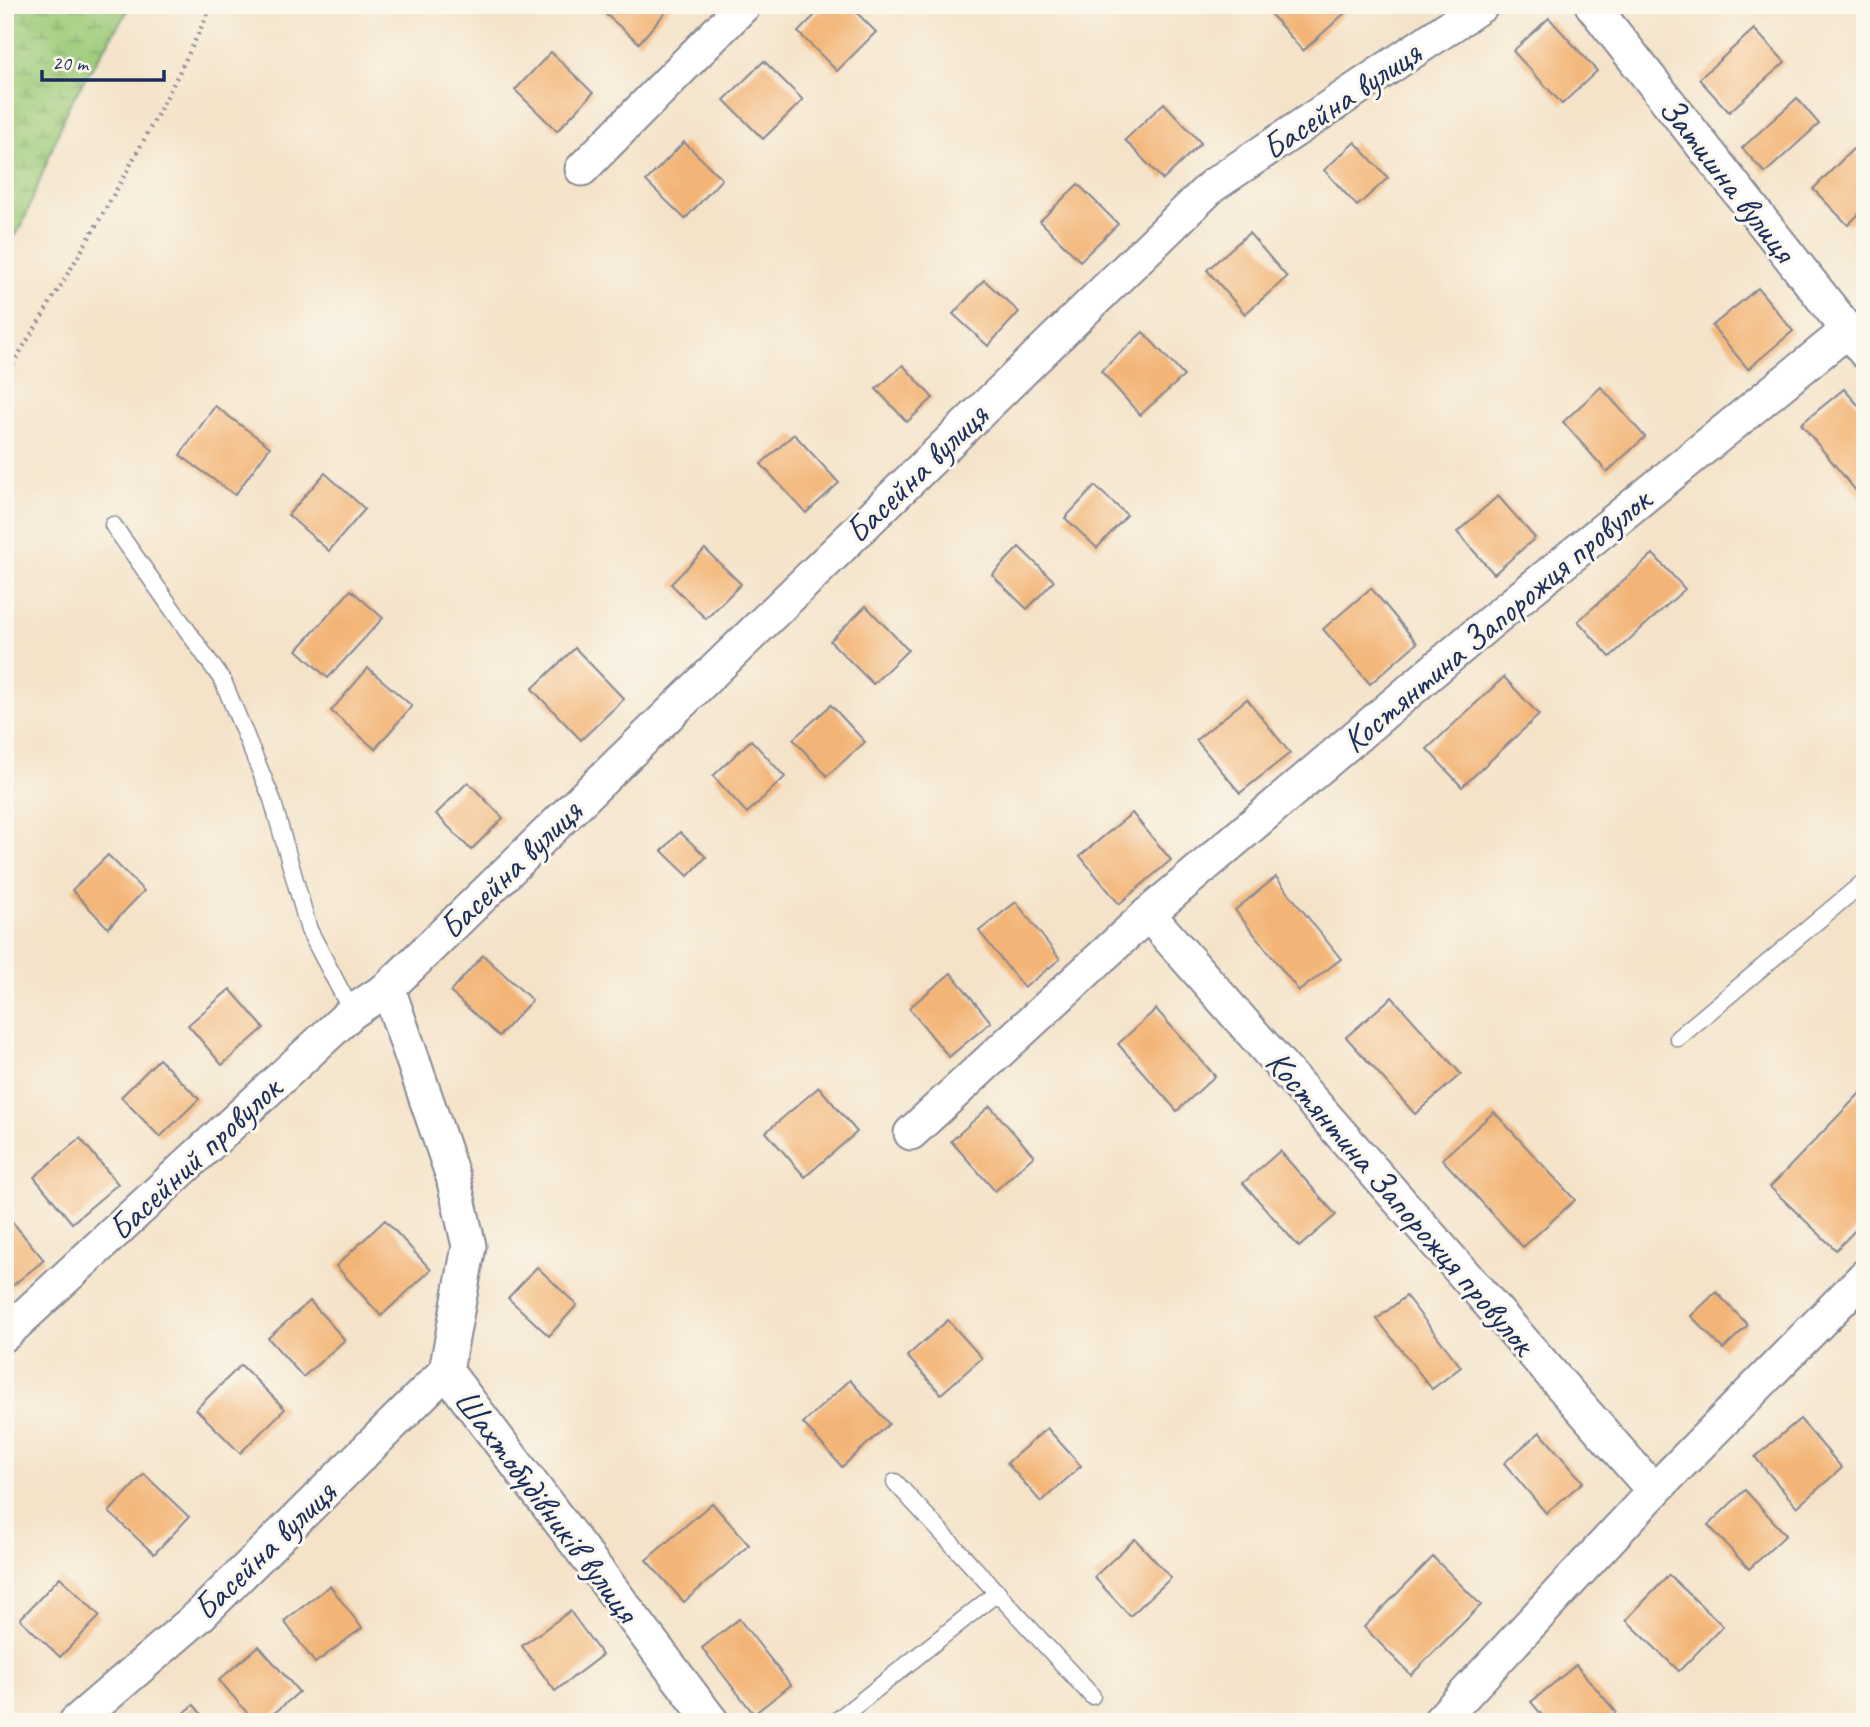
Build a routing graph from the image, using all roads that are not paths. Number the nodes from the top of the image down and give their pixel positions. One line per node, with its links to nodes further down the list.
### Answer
1 (744, 5): 4 (street)
2 (1482, 5): 9 (street, Басейна вулиця)
3 (1592, 5): 5 (street, Затишна вулиця)
4 (582, 169)
5 (1856, 342): 8 (street, Костянтина Запорожця провулок)
6 (113, 525): 10 (lane)
7 (1865, 881): 11 (lane)
8 (1148, 914): 12 (street, Костянтина Запорожця провулок); 17 (street, Костянтина Запорожця провулок)
9 (388, 988): 10 (street, Басейний провулок); 15 (street, Шахтобудівників вулиця)
10 (352, 1012): 14 (street, Басейний провулок)
11 (1678, 1038)
12 (911, 1133)
13 (1865, 1276): 17 (street)
14 (5, 1334)
15 (446, 1371): 20 (street, Басейна вулиця); 21 (street, Шахтобудівників вулиця)
16 (895, 1482): 18 (lane)
17 (1654, 1491): 23 (street)
18 (998, 1592): 19 (lane); 22 (lane)
19 (1092, 1696)
20 (76, 1722)
21 (712, 1722)
22 (835, 1722)
23 (1438, 1722)

